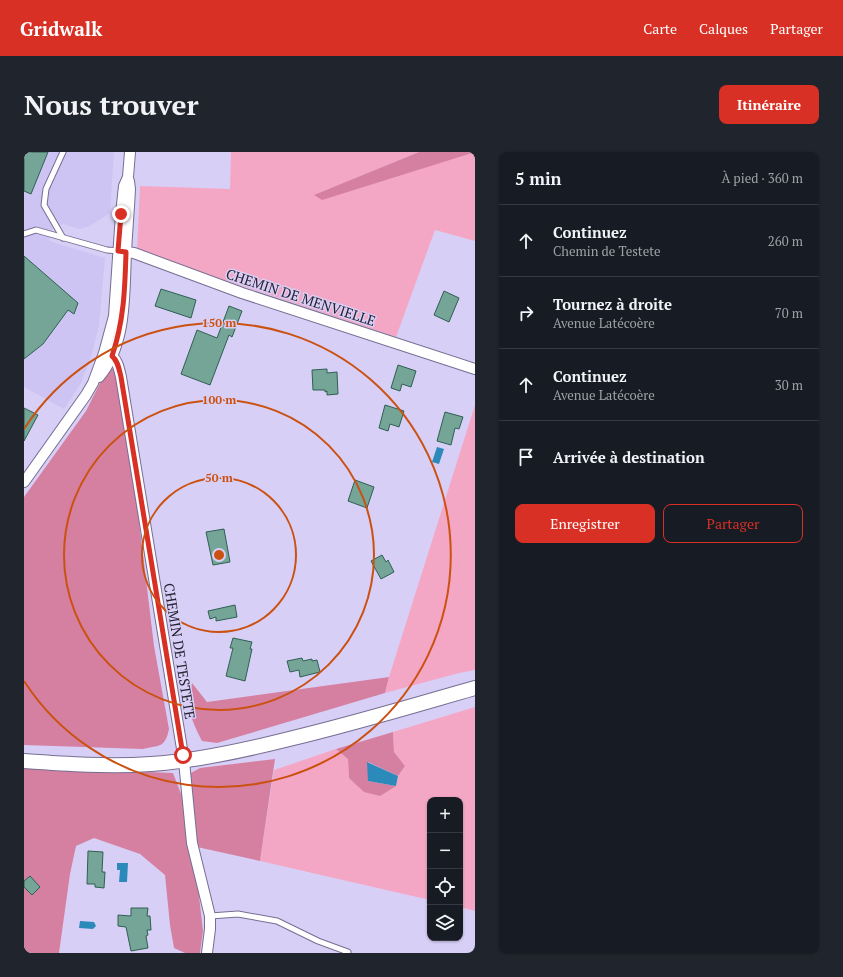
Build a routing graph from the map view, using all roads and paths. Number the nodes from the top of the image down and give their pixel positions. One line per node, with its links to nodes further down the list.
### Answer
1 (63, 152): 4 (lane)
2 (130, 152): 5 (street)
3 (24, 234): 4 (lane)
4 (63, 238): 5 (lane)
5 (122, 251): 6 (street); 7 (street, CHEMIN DE MENVIELLE); 8 (street)
6 (112, 356): 8 (street); 12 (street, CHEMIN DE TESTETE)
7 (475, 369)
8 (93, 383): 9 (street)
9 (24, 482)
10 (475, 688): 12 (main road)
11 (24, 760): 12 (main road)
12 (184, 761): 13 (street, CHEMIN DE TESTETE)
13 (210, 916): 14 (lane); 15 (street, CHEMIN DE TESTETE)
14 (348, 952)
15 (207, 953)

